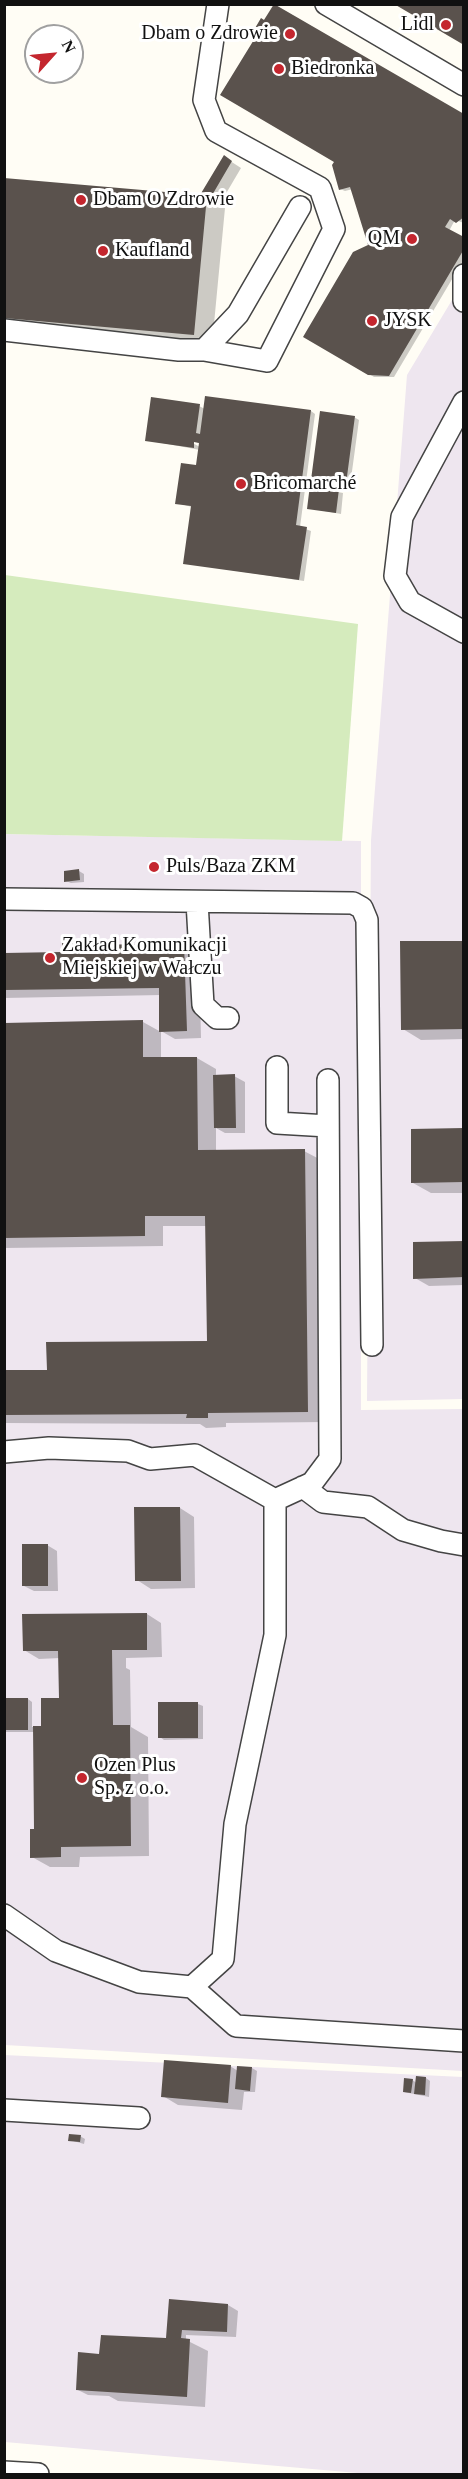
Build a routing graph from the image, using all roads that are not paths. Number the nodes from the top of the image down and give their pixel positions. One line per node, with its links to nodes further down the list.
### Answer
1 (218, 4): 8 (street)
2 (326, 4): 3 (street)
3 (464, 85)
4 (300, 207): 8 (street)
5 (464, 275): 6 (street)
6 (464, 301)
7 (4, 330): 8 (street)
8 (204, 350)
9 (464, 402): 10 (street)
10 (464, 632)
11 (4, 899): 12 (street)
12 (197, 902): 13 (street); 17 (street)
13 (228, 1018)
14 (277, 1067): 16 (street)
15 (328, 1080): 16 (street)
16 (328, 1126): 19 (street)
17 (372, 1345)
18 (4, 1452): 20 (street)
19 (303, 1487): 20 (street); 21 (street)
20 (275, 1500): 23 (street)
21 (464, 1545)
22 (4, 1915): 23 (street)
23 (192, 1987): 24 (street)
24 (464, 2041)
25 (4, 2110): 26 (street)
26 (139, 2118)
27 (4, 2472): 28 (street)
28 (38, 2475)

